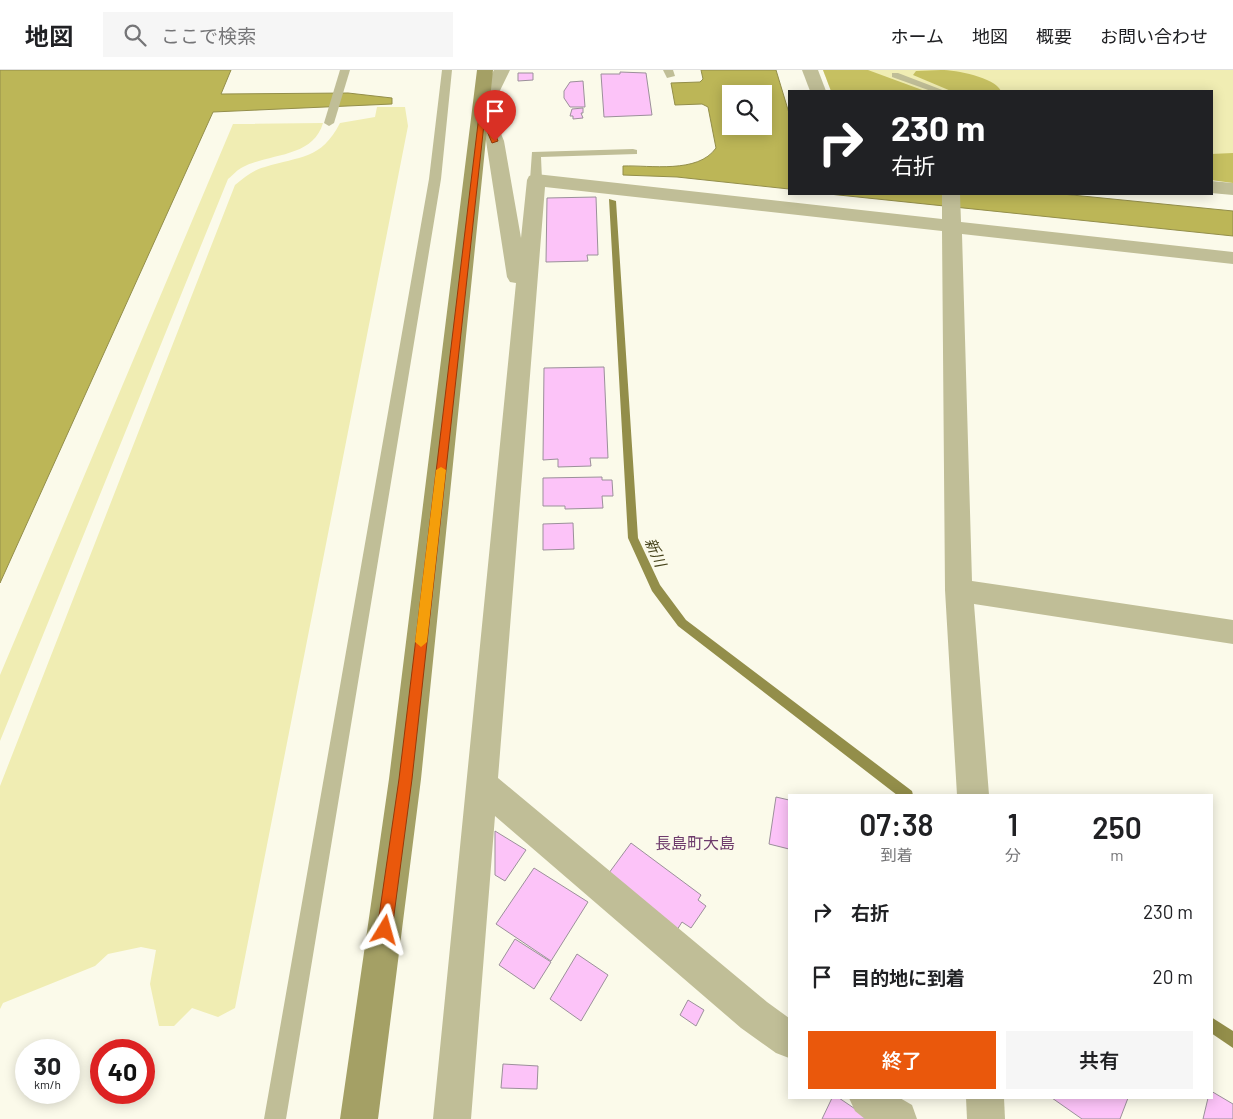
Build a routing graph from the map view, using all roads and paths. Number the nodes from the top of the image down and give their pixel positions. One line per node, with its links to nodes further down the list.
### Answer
1 (447, 70): 26 (lane)
2 (485, 70): 9 (street)
3 (502, 70): 9 (street)
4 (810, 70): 7 (street)
5 (343, 75): 10 (lane)
6 (895, 75): 8 (lane)
7 (818, 90)
8 (937, 90)
9 (482, 109): 18 (street); 27 (street)
10 (329, 123)
11 (633, 152): 12 (lane)
12 (536, 180): 16 (street); 18 (street)
13 (1213, 187): 14 (street)
14 (1233, 189)
15 (951, 195): 16 (street)
16 (951, 222): 17 (street); 19 (street)
17 (1233, 258)
18 (524, 316): 21 (street)
19 (959, 590): 20 (street); 22 (street)
20 (1233, 632)
21 (482, 784): 23 (street); 28 (street)
22 (974, 794)
23 (788, 1039)
24 (869, 1099): 29 (street)
25 (985, 1099): 30 (street)
26 (275, 1119)
27 (359, 1119)
28 (452, 1119)
29 (898, 1119)
30 (986, 1119)

